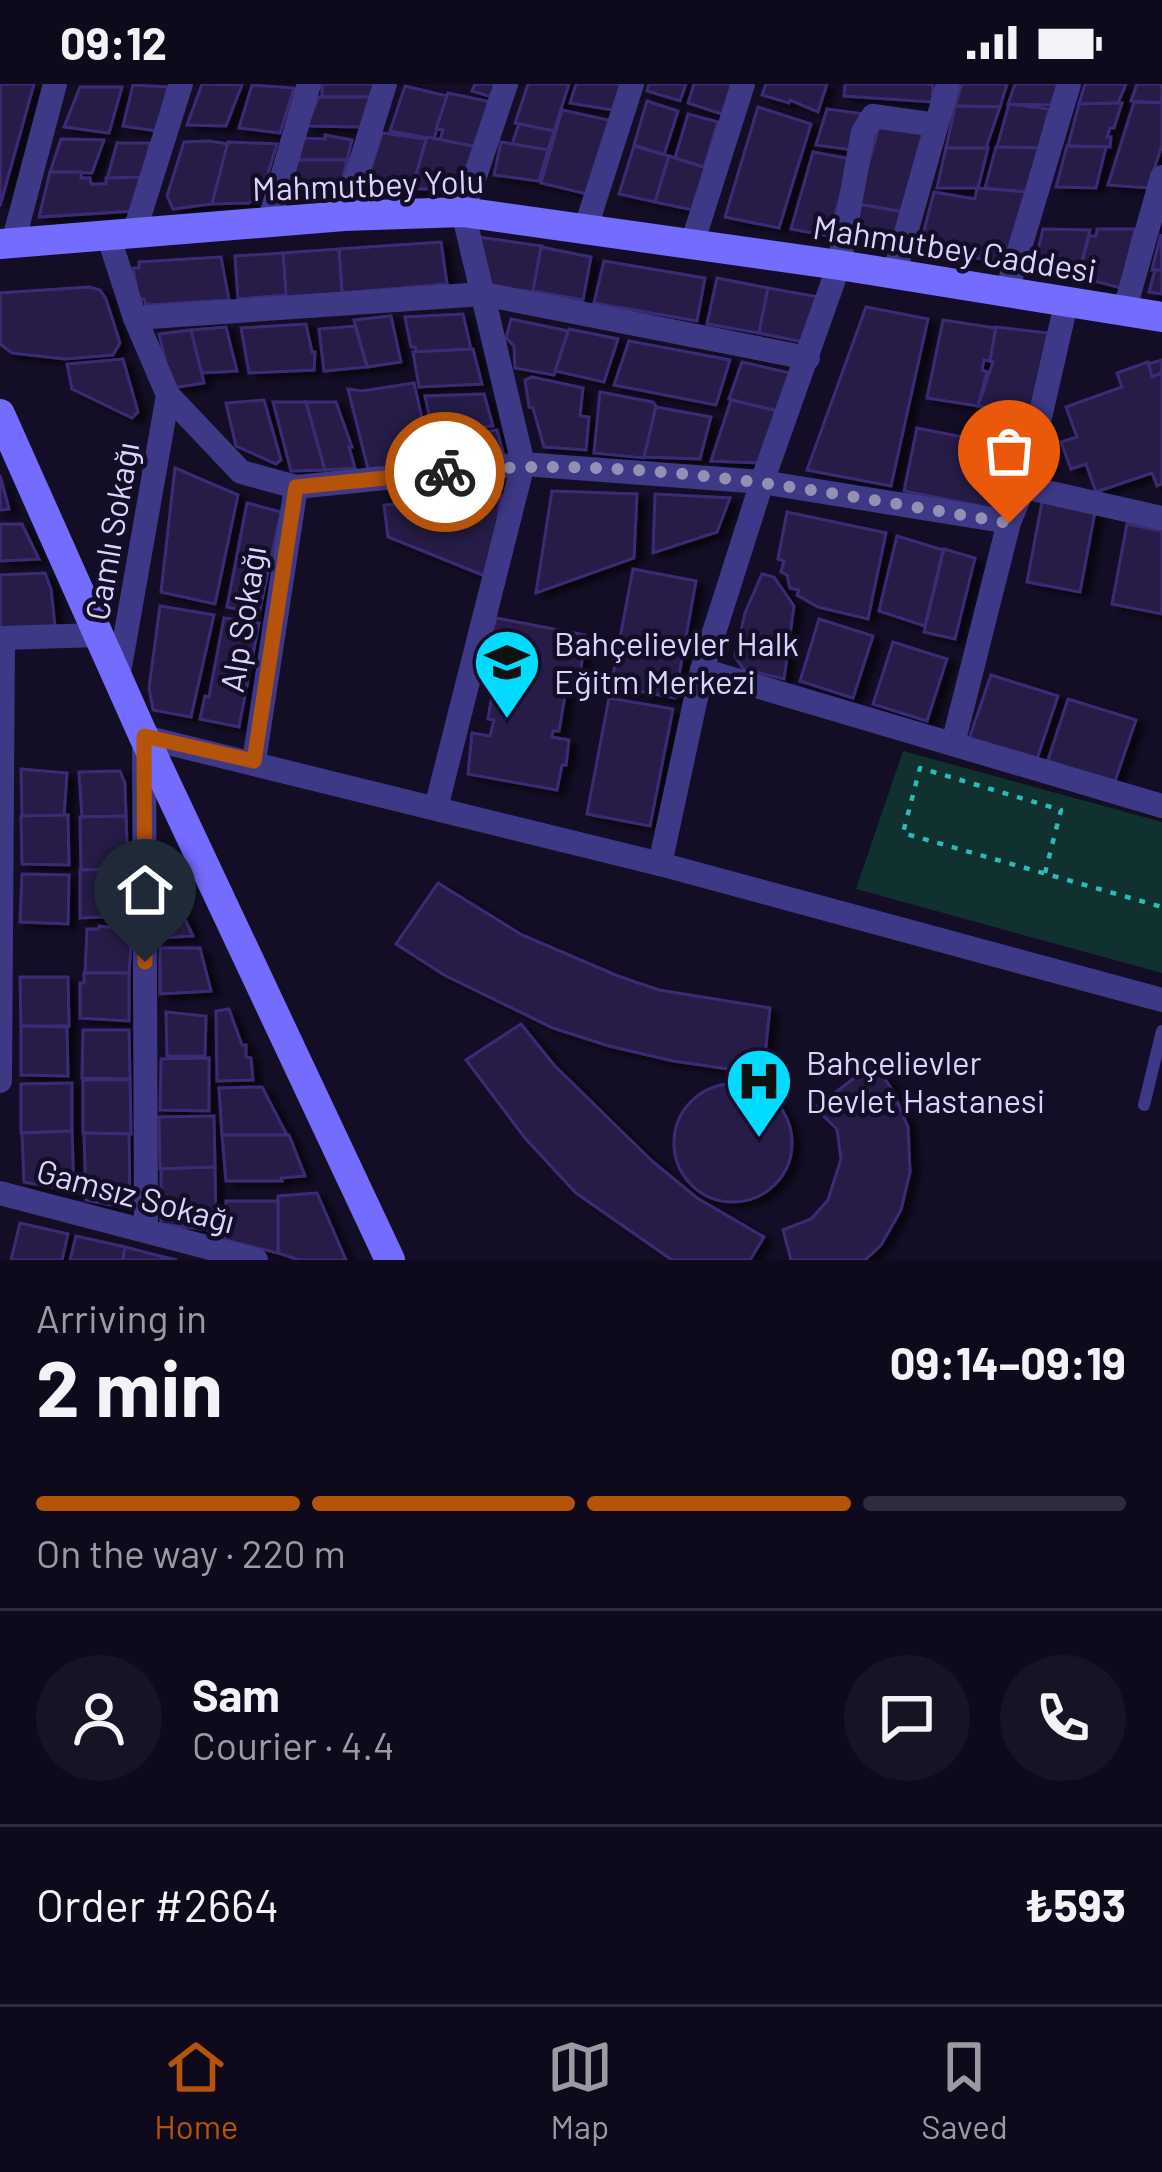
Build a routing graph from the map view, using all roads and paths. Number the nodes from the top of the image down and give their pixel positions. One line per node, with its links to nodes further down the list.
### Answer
1 (55, 84): 17 (street)
2 (181, 84): 16 (street)
3 (309, 84): 14 (street)
4 (385, 84): 13 (street)
5 (506, 84): 12 (street)
6 (632, 84): 15 (street)
7 (743, 84): 18 (street)
8 (948, 84): 10 (street)
9 (1069, 84): 23 (street)
10 (936, 124): 20 (street); 21 (street)
11 (1162, 177): 25 (street)
12 (463, 212): 13 (main road, Mahmutbey Yolu); 15 (main road, Mahmutbey Yolu); 22 (street)
13 (344, 216): 14 (main road, Mahmutbey Yolu)
14 (269, 222): 16 (main road, Mahmutbey Yolu)
15 (586, 227): 18 (main road, Mahmutbey Yolu)
16 (121, 234): 17 (main road, Mahmutbey Yolu); 27 (street)
17 (6, 243)
18 (692, 244): 19 (main road, Mahmutbey Yolu)
19 (736, 251): 20 (main road, Mahmutbey Caddesi)
20 (839, 265): 21 (main road, Mahmutbey Caddesi); 28 (street)
21 (894, 275): 23 (main road, Mahmutbey Caddesi)
22 (483, 293): 27 (street); 28 (street); 31 (street)
23 (1006, 294): 24 (main road, Mahmutbey Caddesi)
24 (1066, 304): 25 (main road, Mahmutbey Caddesi); 34 (street)
25 (1124, 312): 26 (main road, Mahmutbey Caddesi)
26 (1162, 317)
27 (135, 318): 29 (street)
28 (808, 358): 32 (street)
29 (168, 395): 33 (street); 40 (street, Camlı Sokağı)
30 (0, 414): 37 (main road)
31 (523, 464): 32 (street); 33 (street); 45 (street)
32 (762, 482): 36 (street); 39 (street)
33 (296, 487): 43 (street, Alp Sokağı)
34 (1024, 488): 35 (street); 36 (street)
35 (1162, 518)
36 (1009, 523): 42 (street)
37 (99, 634): 38 (street); 40 (main road)
38 (1, 638): 51 (street)
39 (702, 670): 42 (street); 46 (street)
40 (118, 678): 41 (main road)
41 (144, 736): 43 (street); 55 (street); 57 (main road)
42 (953, 745): 44 (street)
43 (254, 761): 45 (street)
44 (1162, 806)
45 (436, 808): 46 (street)
46 (660, 864): 49 (street)
47 (1045, 873): 47 (path); 48 (path)
48 (1162, 907)
49 (1162, 1000)
50 (1162, 1031): 53 (lane)
51 (0, 1048): 52 (street)
52 (0, 1082)
53 (1144, 1105)
54 (0, 1193): 55 (street, Gamsız Sokağı)
55 (146, 1231): 56 (street, Gamsız Sokağı)
56 (256, 1260)
57 (390, 1260)

